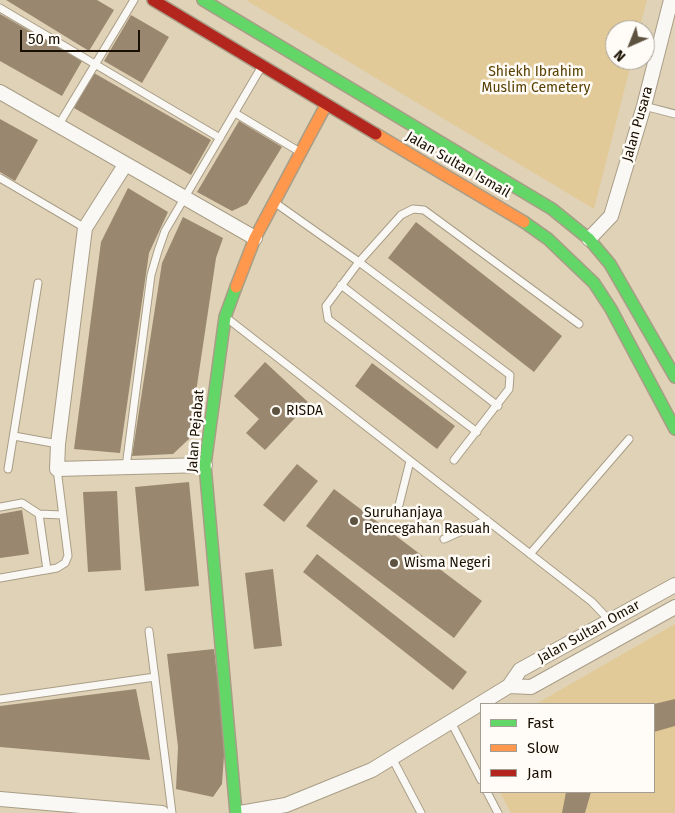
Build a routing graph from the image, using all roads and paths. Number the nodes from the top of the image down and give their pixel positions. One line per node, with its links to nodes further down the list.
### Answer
1 (134, 0): 6 (lane)
2 (154, 0): 7 (main road, Jalan Sultan Ismail)
3 (203, 0): 22 (main road, Jalan Sultan Ismail)
4 (671, 0): 10 (street, Jalan Pusara)
5 (0, 8): 6 (lane)
6 (94, 65): 13 (lane); 14 (lane)
7 (262, 66): 9 (main road, Jalan Sultan Ismail); 11 (lane)
8 (0, 92): 13 (street)
9 (326, 105): 15 (main road, Jalan Pejabat); 30 (main road, Jalan Sultan Ismail)
10 (644, 106): 12 (lane); 22 (street, Jalan Pusara)
11 (235, 112): 14 (lane); 15 (lane)
12 (675, 114)
13 (58, 126): 16 (street)
14 (220, 138): 18 (lane)
15 (300, 152): 19 (main road, Jalan Pejabat)
16 (125, 165): 18 (street); 20 (street)
17 (0, 178): 20 (lane)
18 (184, 198): 21 (street); 38 (lane)
19 (274, 202): 21 (main road, Jalan Pejabat); 23 (lane)
20 (86, 228): 34 (street)
21 (256, 238): 26 (main road, Jalan Pejabat)
22 (589, 239): 28 (main road, Jalan Sultan Ismail)
23 (359, 262): 25 (lane); 27 (lane); 29 (lane)
24 (38, 282): 32 (lane)
25 (341, 285): 29 (lane); 31 (lane)
26 (225, 317): 36 (lane); 37 (main road, Jalan Pejabat)
27 (579, 324)
28 (675, 377)
29 (498, 406): 31 (lane)
30 (675, 429)
31 (477, 432): 35 (lane)
32 (14, 436): 34 (lane); 39 (lane)
33 (629, 439): 47 (lane)
34 (58, 444): 40 (street)
35 (454, 460)
36 (410, 461): 41 (lane); 45 (lane)
37 (206, 465): 38 (street); 67 (main road, Jalan Pejabat)
38 (126, 467): 40 (street)
39 (8, 469)
40 (57, 469): 44 (lane)
41 (399, 504)
42 (0, 506): 43 (lane)
43 (39, 514): 44 (lane); 48 (lane)
44 (62, 516): 48 (lane)
45 (486, 520): 46 (lane); 47 (lane)
46 (444, 538)
47 (530, 554): 52 (lane)
48 (47, 570): 49 (lane)
49 (0, 578)
50 (675, 585): 52 (street, Jalan Sultan Omar)
51 (675, 607): 54 (street, Jalan Sultan Omar)
52 (610, 621): 54 (street); 56 (street, Jalan Sultan Omar)
53 (149, 630): 55 (lane)
54 (619, 638): 56 (street, Jalan Sultan Omar)
55 (155, 677): 57 (lane); 66 (lane)
56 (509, 686): 58 (street, Jalan Sultan Omar)
57 (0, 699)
58 (482, 703)
59 (480, 704): 60 (street, Jalan Sultan Omar)
60 (452, 722): 61 (street, Jalan Sultan Omar); 62 (lane)
61 (392, 758): 68 (street, Jalan Sultan Omar); 69 (lane)
62 (480, 778)
63 (488, 793): 70 (lane)
64 (0, 799): 65 (street)
65 (162, 813)
66 (172, 813)
67 (236, 813)
68 (240, 813)
69 (421, 813)
70 (498, 813)

